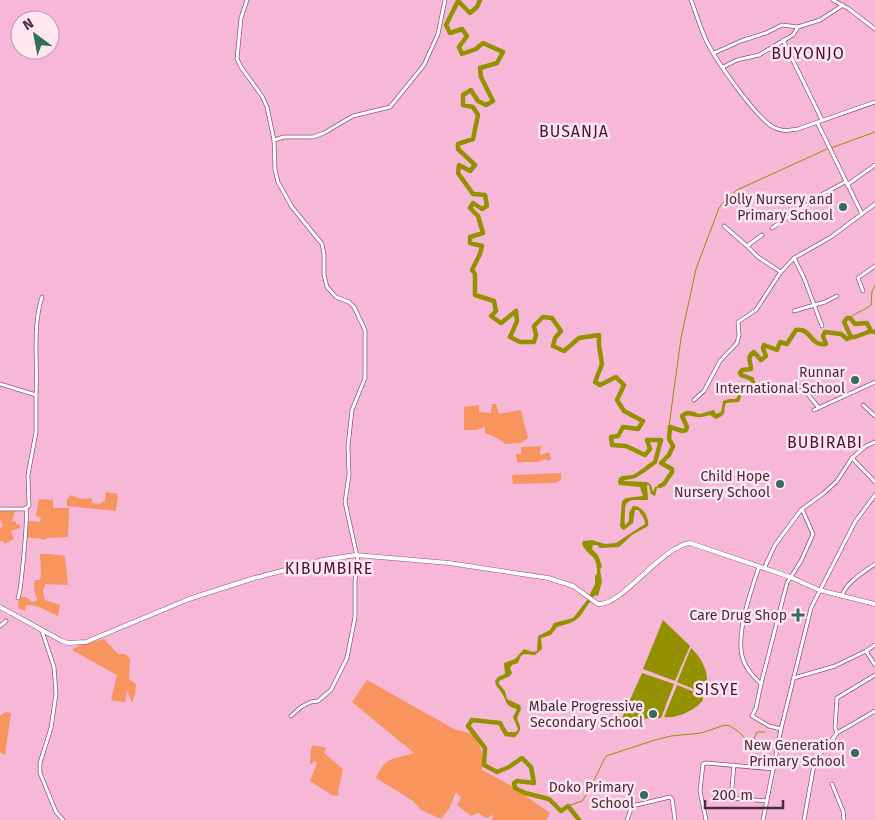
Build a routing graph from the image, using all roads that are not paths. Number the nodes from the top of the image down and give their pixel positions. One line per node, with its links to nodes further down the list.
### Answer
1 (247, 0): 14 (street)
2 (445, 0): 14 (street)
3 (691, 0): 9 (street)
4 (833, 0): 5 (street)
5 (843, 5): 6 (street); 7 (street)
6 (798, 27): 8 (street); 9 (street)
7 (875, 29)
8 (783, 40): 10 (street); 12 (street)
9 (714, 53): 10 (street)
10 (723, 67): 13 (street)
11 (875, 102): 12 (street)
12 (822, 120): 13 (street)
13 (817, 122): 16 (street)
14 (274, 140): 48 (street)
15 (875, 165): 16 (street)
16 (846, 184): 18 (street); 20 (street)
17 (875, 204): 18 (street)
18 (862, 214): 23 (street)
19 (724, 226): 22 (street)
20 (772, 228)
21 (762, 234): 22 (street)
22 (747, 246): 25 (street)
23 (794, 258): 25 (street); 29 (street)
24 (875, 266): 26 (street)
25 (781, 272): 36 (street)
26 (863, 291)
27 (837, 296): 29 (street)
28 (42, 297): 35 (street)
29 (814, 305): 30 (street); 31 (street)
30 (794, 312)
31 (822, 326)
32 (875, 382): 38 (street)
33 (0, 384): 35 (street)
34 (799, 386): 38 (street)
35 (36, 395): 45 (street)
36 (694, 400)
37 (863, 406): 40 (street)
38 (819, 408): 39 (street)
39 (814, 410)
40 (875, 416)
41 (875, 442): 42 (street)
42 (852, 458): 43 (street); 47 (street)
43 (875, 482)
44 (875, 495): 53 (street)
45 (26, 508): 46 (street); 55 (street)
46 (0, 509)
47 (802, 509): 51 (street); 52 (street)
48 (356, 554): 50 (street); 60 (street); 68 (street)
49 (875, 564): 54 (street)
50 (759, 567): 51 (street); 66 (street)
51 (765, 569): 52 (street)
52 (790, 577): 53 (street); 66 (street)
53 (819, 590): 54 (street); 65 (street)
54 (842, 597): 56 (street)
55 (18, 598)
56 (875, 604)
57 (0, 607): 60 (street)
58 (6, 621): 59 (street)
59 (0, 626)
60 (42, 631): 75 (street)
61 (875, 645): 62 (street)
62 (866, 651): 63 (street); 65 (street)
63 (875, 665)
64 (875, 675): 70 (street)
65 (794, 678): 69 (street)
66 (761, 684): 69 (street)
67 (875, 711): 70 (street)
68 (291, 716)
69 (781, 729): 72 (street)
70 (836, 734): 80 (street)
71 (734, 765): 72 (street); 74 (street); 78 (street)
72 (774, 769): 74 (street)
73 (832, 784): 81 (street)
74 (767, 801): 79 (street)
75 (63, 820)
76 (627, 820): 77 (street)
77 (675, 820)
78 (706, 820)
79 (763, 820)
80 (804, 820)
81 (844, 820)

